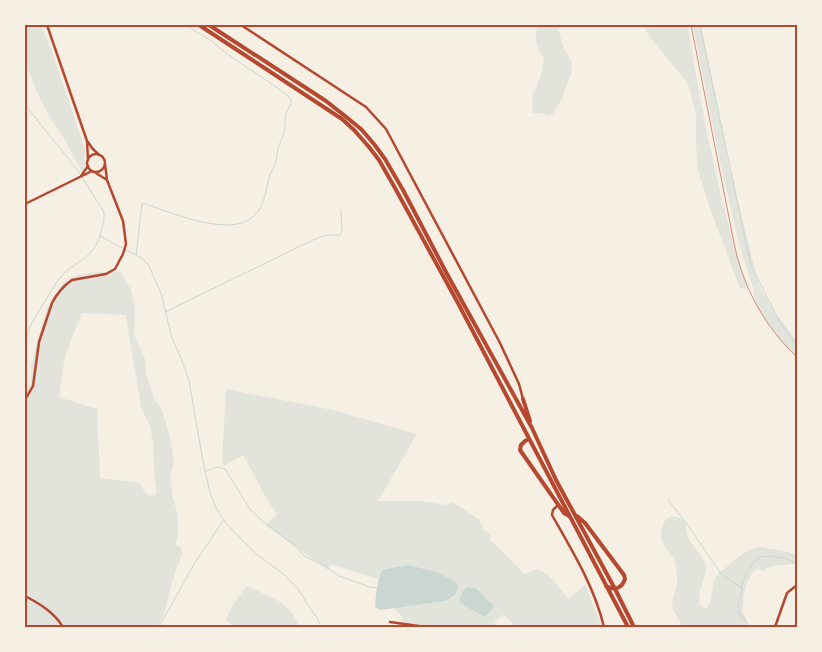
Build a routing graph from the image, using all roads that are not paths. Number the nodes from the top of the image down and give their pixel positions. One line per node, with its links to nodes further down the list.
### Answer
1 (47, 25): 5 (street)
2 (200, 25): 18 (highway)
3 (209, 25): 16 (highway)
4 (240, 25): 14 (street)
5 (87, 141): 6 (street); 7 (street)
6 (102, 158): 7 (street); 8 (street)
7 (88, 160): 9 (street)
8 (105, 164): 10 (street); 12 (street)
9 (88, 166): 10 (street); 11 (street)
10 (94, 172): 11 (street); 12 (street)
11 (80, 177): 13 (street)
12 (107, 180): 15 (street)
13 (25, 204)
14 (524, 399): 16 (highway); 17 (highway)
15 (25, 400)
16 (519, 405): 17 (highway)
17 (532, 428): 19 (highway)
18 (529, 440): 19 (highway); 20 (highway); 22 (highway)
19 (541, 450): 21 (highway)
20 (558, 505): 22 (highway); 30 (street)
21 (575, 515): 25 (highway); 25 (highway)
22 (569, 516): 24 (highway)
23 (797, 585): 33 (street)
24 (606, 586): 25 (highway); 31 (highway)
25 (616, 589): 32 (highway)
26 (25, 596): 28 (street)
27 (390, 622): 29 (street)
28 (62, 627)
29 (426, 627)
30 (604, 627)
31 (628, 627)
32 (634, 627)
33 (775, 627)

